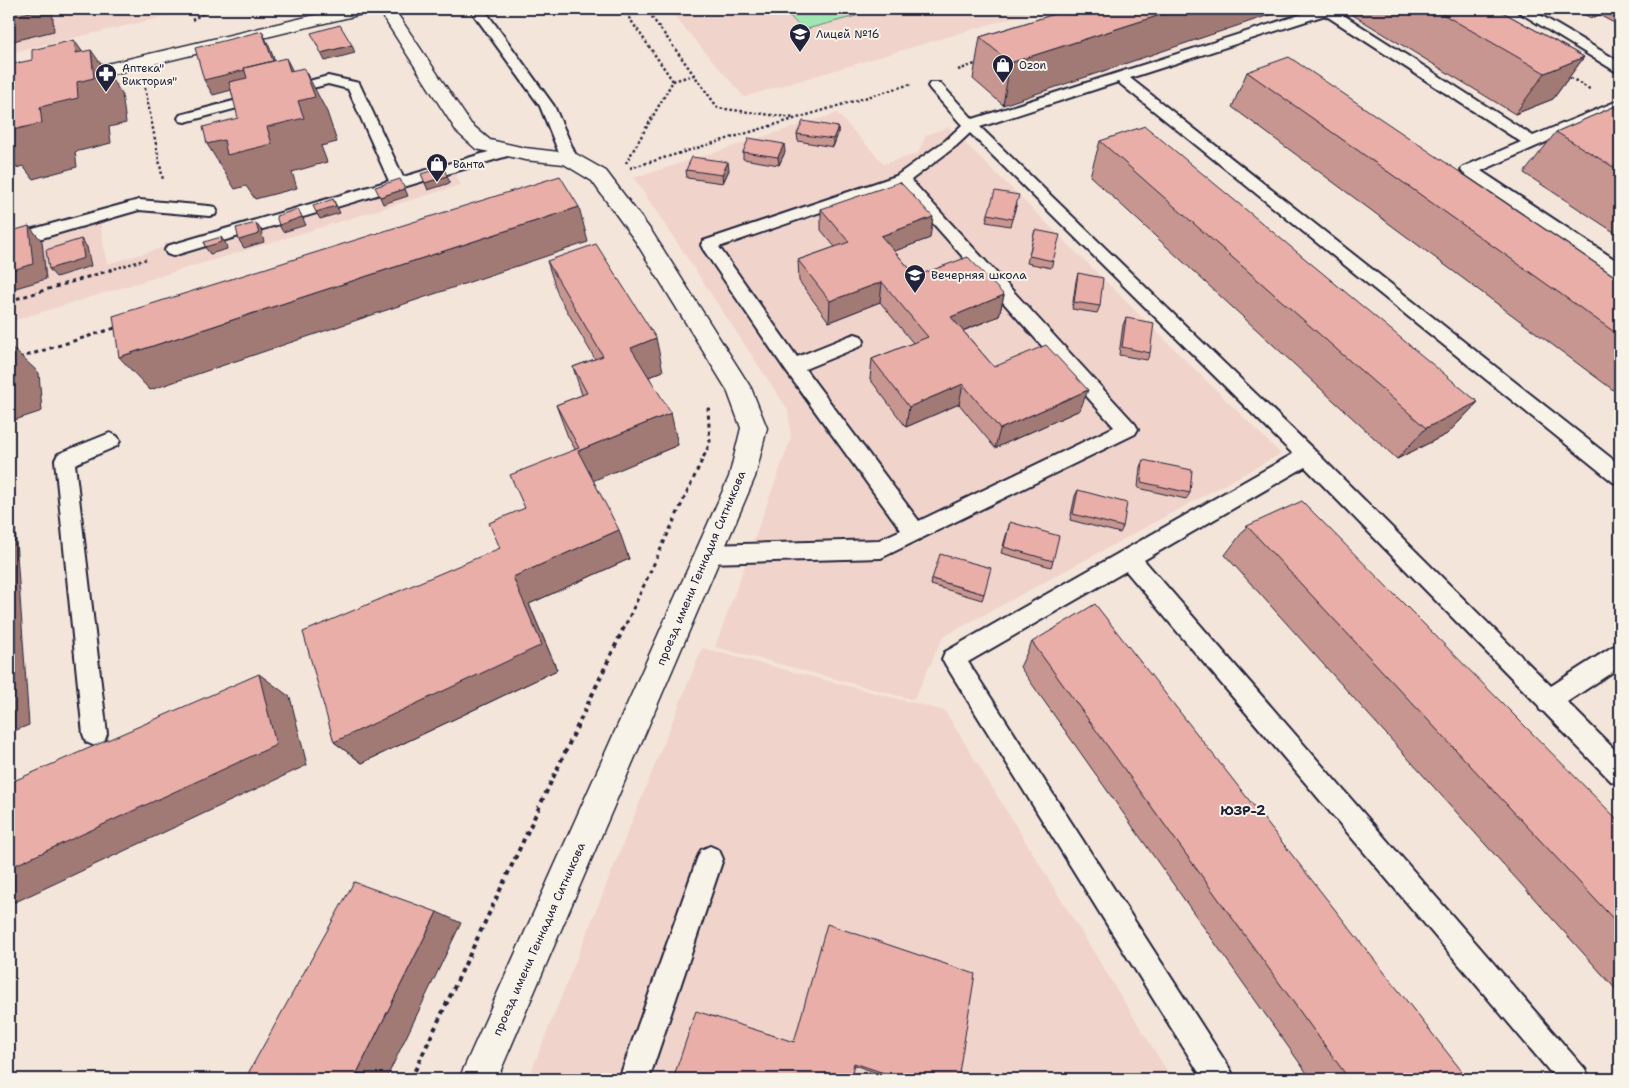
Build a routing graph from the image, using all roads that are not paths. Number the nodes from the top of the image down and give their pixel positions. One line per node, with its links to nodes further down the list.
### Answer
1 (362, 9): 8 (street)
2 (386, 9): 13 (street, проезд имени Геннадия Ситникова)
3 (1521, 9): 5 (lane)
4 (479, 12): 14 (lane)
5 (1620, 68)
6 (1120, 77): 11 (lane); 12 (lane); 25 (lane)
7 (935, 86): 11 (lane)
8 (9, 93)
9 (1619, 104): 12 (lane)
10 (186, 118): 16 (lane)
11 (970, 125): 15 (lane); 24 (lane)
12 (1532, 142): 20 (lane)
13 (510, 151): 14 (street, проезд имени Геннадия Ситникова); 16 (lane)
14 (569, 158): 27 (street, проезд имени Геннадия Ситникова)
15 (902, 180): 22 (lane); 26 (lane)
16 (398, 184): 19 (lane)
17 (209, 210): 18 (lane)
18 (28, 236)
19 (173, 250)
20 (1620, 271)
21 (855, 341): 22 (lane)
22 (793, 366): 26 (lane)
23 (110, 440): 31 (lane)
24 (1307, 456): 28 (lane); 30 (lane)
25 (1620, 476)
26 (915, 533): 27 (lane)
27 (708, 554): 34 (street, проезд имени Геннадия Ситникова)
28 (1130, 560): 36 (lane); 37 (lane)
29 (1620, 654): 30 (lane)
30 (1548, 702): 32 (lane)
31 (95, 734)
32 (1620, 772)
33 (710, 860): 35 (lane)
34 (478, 1079)
35 (634, 1079)
36 (1220, 1079)
37 (1575, 1079)

